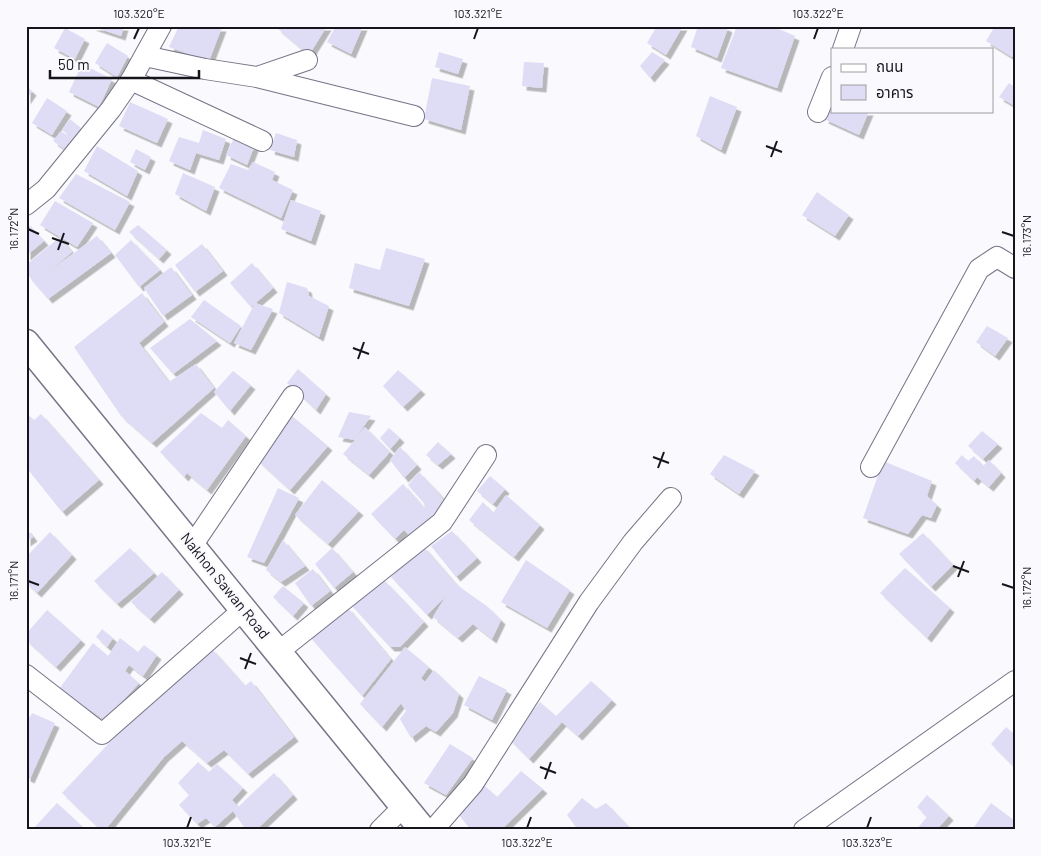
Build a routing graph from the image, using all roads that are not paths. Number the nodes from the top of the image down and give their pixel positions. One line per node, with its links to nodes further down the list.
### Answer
1 (161, 26): 4 (street)
2 (851, 26): 3 (street)
3 (843, 48)
4 (145, 56): 6 (street); 7 (street)
5 (307, 60): 6 (street)
6 (257, 77): 10 (street)
7 (131, 80): 11 (street); 12 (street)
8 (831, 80): 9 (street)
9 (818, 112)
10 (414, 116)
11 (262, 141)
12 (26, 205)
13 (1015, 268): 17 (street)
14 (26, 343): 19 (main road, Nakhon Sawan Road)
15 (293, 396): 19 (street)
16 (486, 455): 21 (street)
17 (871, 467)
18 (671, 498): 27 (street)
19 (192, 546): 20 (main road, Nakhon Sawan Road)
20 (244, 609): 21 (main road, Nakhon Sawan Road); 22 (street)
21 (278, 652): 24 (main road, Nakhon Sawan Road)
22 (26, 675)
23 (1015, 681): 28 (street)
24 (404, 806): 25 (street); 26 (main road, Nakhon Sawan Road)
25 (380, 830)
26 (423, 830)
27 (433, 830)
28 (804, 830)

